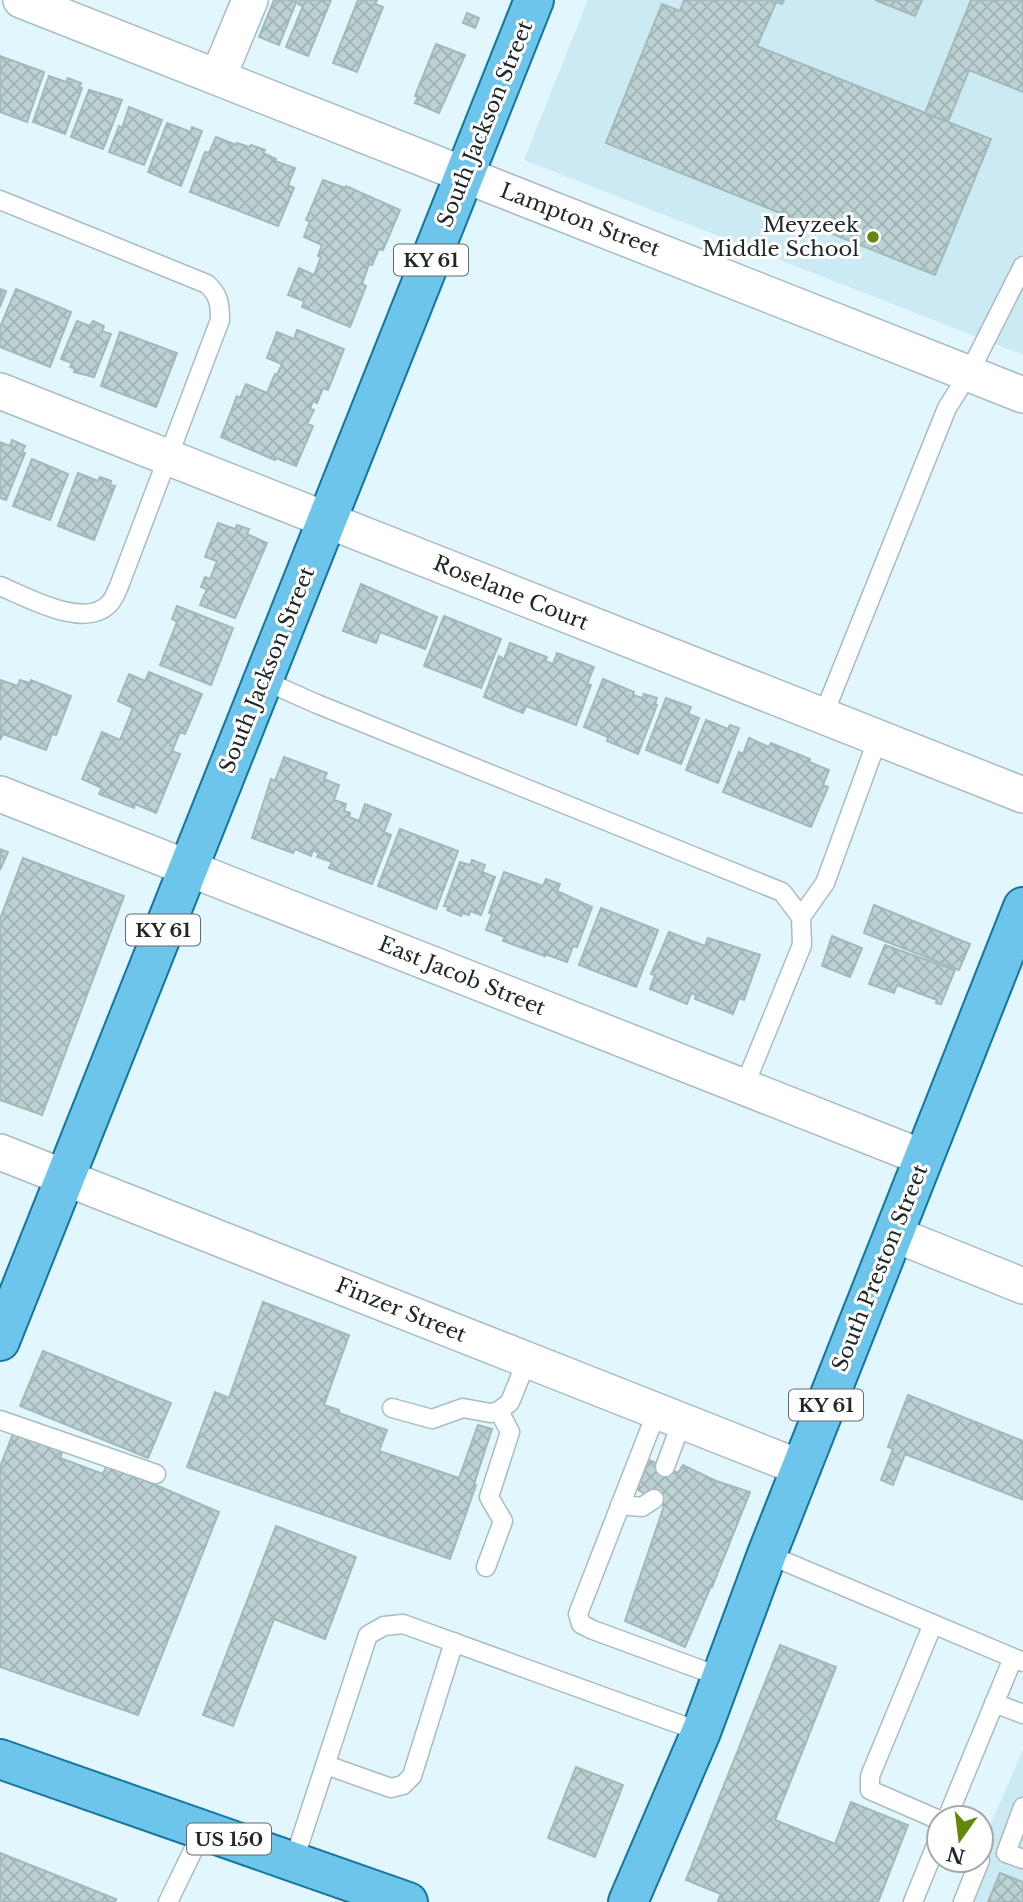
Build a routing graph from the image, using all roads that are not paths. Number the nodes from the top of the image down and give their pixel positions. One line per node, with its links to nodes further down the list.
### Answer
1 (21, 0): 4 (street, Lampton Street)
2 (250, 0): 4 (street)
3 (534, 0): 5 (main road, South Jackson Street / KY 61)
4 (218, 78): 5 (street, Lampton Street)
5 (464, 175): 8 (street, Lampton Street); 12 (main road, South Jackson Street / KY 61)
6 (0, 200): 11 (lane)
7 (1023, 266): 8 (lane)
8 (969, 373): 10 (street, Lampton Street); 15 (lane)
9 (0, 391): 11 (street, Roselane Court)
10 (1023, 395)
11 (167, 457): 12 (street, Roselane Court); 13 (lane)
12 (327, 521): 14 (main road, South Jackson Street / KY 61); 15 (street, Roselane Court)
13 (0, 586)
14 (263, 680): 19 (main road, South Jackson Street / KY 61); 21 (lane)
15 (823, 716): 16 (street, Roselane Court)
16 (878, 738): 18 (street, Roselane Court); 21 (lane)
17 (0, 794): 19 (street, East Jacob Street)
18 (1023, 795)
19 (188, 867): 22 (street, East Jacob Street); 25 (main road, South Jackson Street / KY 61)
20 (1023, 907): 24 (main road, South Preston Street / KY 61)
21 (801, 917): 22 (lane)
22 (744, 1087): 24 (street, East Jacob Street)
23 (0, 1152): 25 (street, Finzer Street)
24 (924, 1158): 26 (main road, South Preston Street / KY 61)
25 (65, 1177): 28 (main road, South Jackson Street / KY 61); 29 (street, Finzer Street)
26 (894, 1234): 27 (street); 35 (main road, South Preston Street / KY 61)
27 (1023, 1286)
28 (0, 1341)
29 (527, 1360): 31 (lane); 32 (street, Finzer Street)
30 (392, 1408): 31 (lane)
31 (499, 1411): 40 (lane)
32 (669, 1416): 34 (lane); 35 (street, Finzer Street); 38 (lane)
33 (0, 1420): 36 (lane)
34 (665, 1467)
35 (801, 1468): 39 (main road, South Preston Street / KY 61)
36 (156, 1474)
37 (654, 1499): 38 (lane)
38 (620, 1505): 44 (lane)
39 (767, 1554): 41 (lane); 44 (main road, South Preston Street / KY 61)
40 (486, 1567)
41 (933, 1624): 43 (lane); 52 (lane)
42 (454, 1642): 47 (lane); 49 (lane); 49 (lane)
43 (1018, 1660): 45 (lane)
44 (722, 1677): 47 (main road, South Preston Street / KY 61)
45 (994, 1703): 46 (lane); 50 (lane)
46 (1023, 1714)
47 (701, 1732): 62 (main road, South Preston Street / KY 61)
48 (0, 1759): 53 (main road, US 150)
49 (326, 1765): 57 (lane)
50 (953, 1804)
51 (1023, 1807): 55 (lane)
52 (925, 1814)
53 (203, 1830): 57 (main road, US 150); 60 (lane)
54 (995, 1853): 55 (lane)
55 (1006, 1853): 56 (lane)
56 (1023, 1859)
57 (294, 1860): 61 (main road, US 150)
58 (925, 1872): 63 (lane)
59 (975, 1874): 64 (lane)
60 (167, 1902)
61 (408, 1902)
62 (628, 1902)
63 (913, 1902)
64 (963, 1902)

